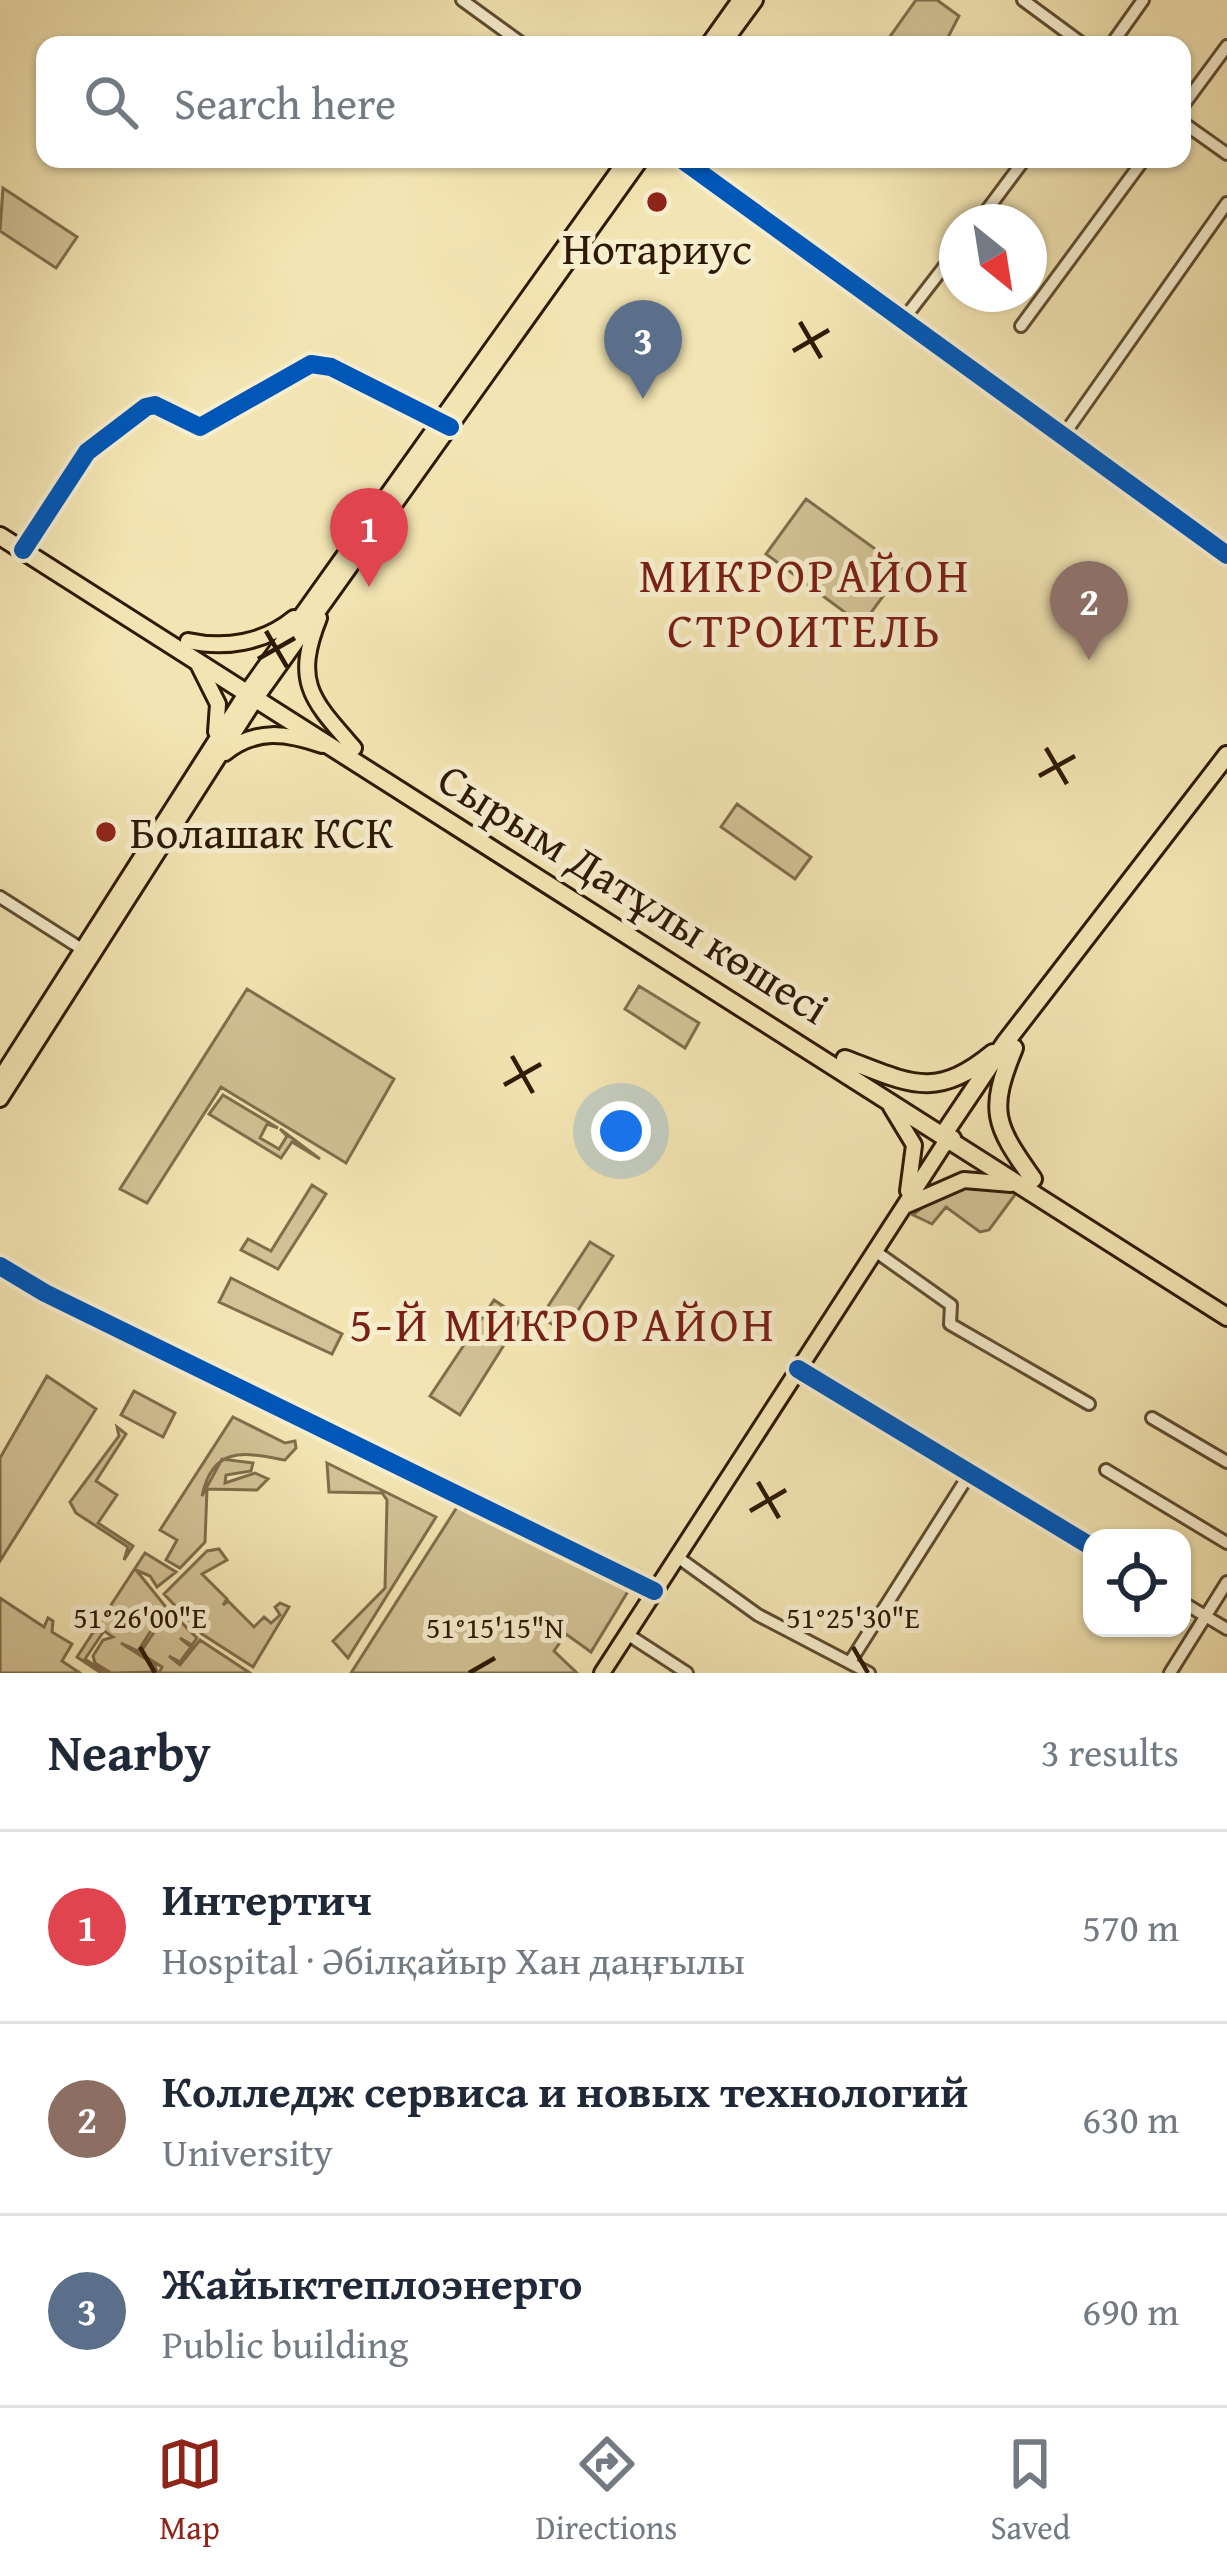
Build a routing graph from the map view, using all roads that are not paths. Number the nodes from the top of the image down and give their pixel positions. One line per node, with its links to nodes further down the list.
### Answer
1 (461, 0): 6 (street)
2 (740, 0): 7 (main road)
3 (755, 0): 8 (main road)
4 (1023, 0): 9 (street)
5 (1143, 0): 10 (street)
6 (511, 36)
7 (714, 36)
8 (729, 36)
9 (1072, 36)
10 (1117, 36)
11 (1227, 46): 12 (street)
12 (1191, 95)
13 (1191, 128): 14 (street)
14 (1227, 154)
15 (621, 168): 25 (main road)
16 (634, 168): 25 (main road)
17 (693, 168): 23 (street)
18 (1018, 168): 21 (street)
19 (1137, 168): 24 (street)
20 (1227, 203): 26 (street)
21 (991, 204)
22 (939, 273): 23 (street)
23 (903, 320): 26 (street)
24 (1021, 326)
25 (444, 426): 29 (street); 31 (main road); 32 (main road)
26 (1063, 436): 30 (street)
27 (0, 525): 29 (highway, Сырым Датұлы көшесі)
28 (0, 536): 29 (highway, Сырым Датұлы көшесі)
29 (25, 546): 33 (highway, Сырым Датұлы көшесі)
30 (1227, 555)
31 (335, 587): 34 (main road); 35 (main road)
32 (307, 607): 33 (main road); 34 (main road)
33 (190, 650): 34 (highway, Сырым Датұлы көшесі); 37 (main road)
34 (255, 690): 35 (highway, Сырым Датұлы көшесі); 37 (main road)
35 (352, 752): 37 (main road); 42 (highway, Сырым Датұлы көшесі)
36 (1227, 755): 41 (highway)
37 (209, 762): 40 (main road)
38 (1227, 768): 41 (highway)
39 (0, 897): 40 (street)
40 (87, 953): 43 (main road); 44 (main road)
41 (1010, 1045): 42 (highway); 45 (highway); 46 (highway)
42 (843, 1063): 45 (highway, Сырым Датұлы көшесі); 47 (main road)
43 (0, 1078)
44 (0, 1099)
45 (950, 1134): 46 (highway, Сырым Датұлы көшесі); 47 (main road)
46 (1029, 1182): 47 (main road); 50 (highway, Сырым Датұлы көшесі); 51 (highway, Сырым Датұлы көшесі)
47 (903, 1208): 48 (main road)
48 (875, 1251): 52 (main road); 53 (street)
49 (0, 1265): 62 (street)
50 (1227, 1305)
51 (1227, 1316)
52 (798, 1370): 57 (street); 60 (main road)
53 (1089, 1404)
54 (1152, 1418): 55 (street)
55 (1227, 1462)
56 (1106, 1470): 59 (street)
57 (970, 1473): 58 (street); 67 (street)
58 (1083, 1542)
59 (1227, 1543)
60 (676, 1556): 62 (main road); 67 (street)
61 (1227, 1582): 64 (street)
62 (654, 1591): 66 (main road)
63 (1191, 1607): 64 (street)
64 (1207, 1617): 65 (street); 71 (street)
65 (1227, 1629)
66 (627, 1634): 68 (main road); 69 (street)
67 (850, 1662): 70 (street)
68 (602, 1673)
69 (687, 1673)
70 (869, 1673)
71 (1170, 1673)

